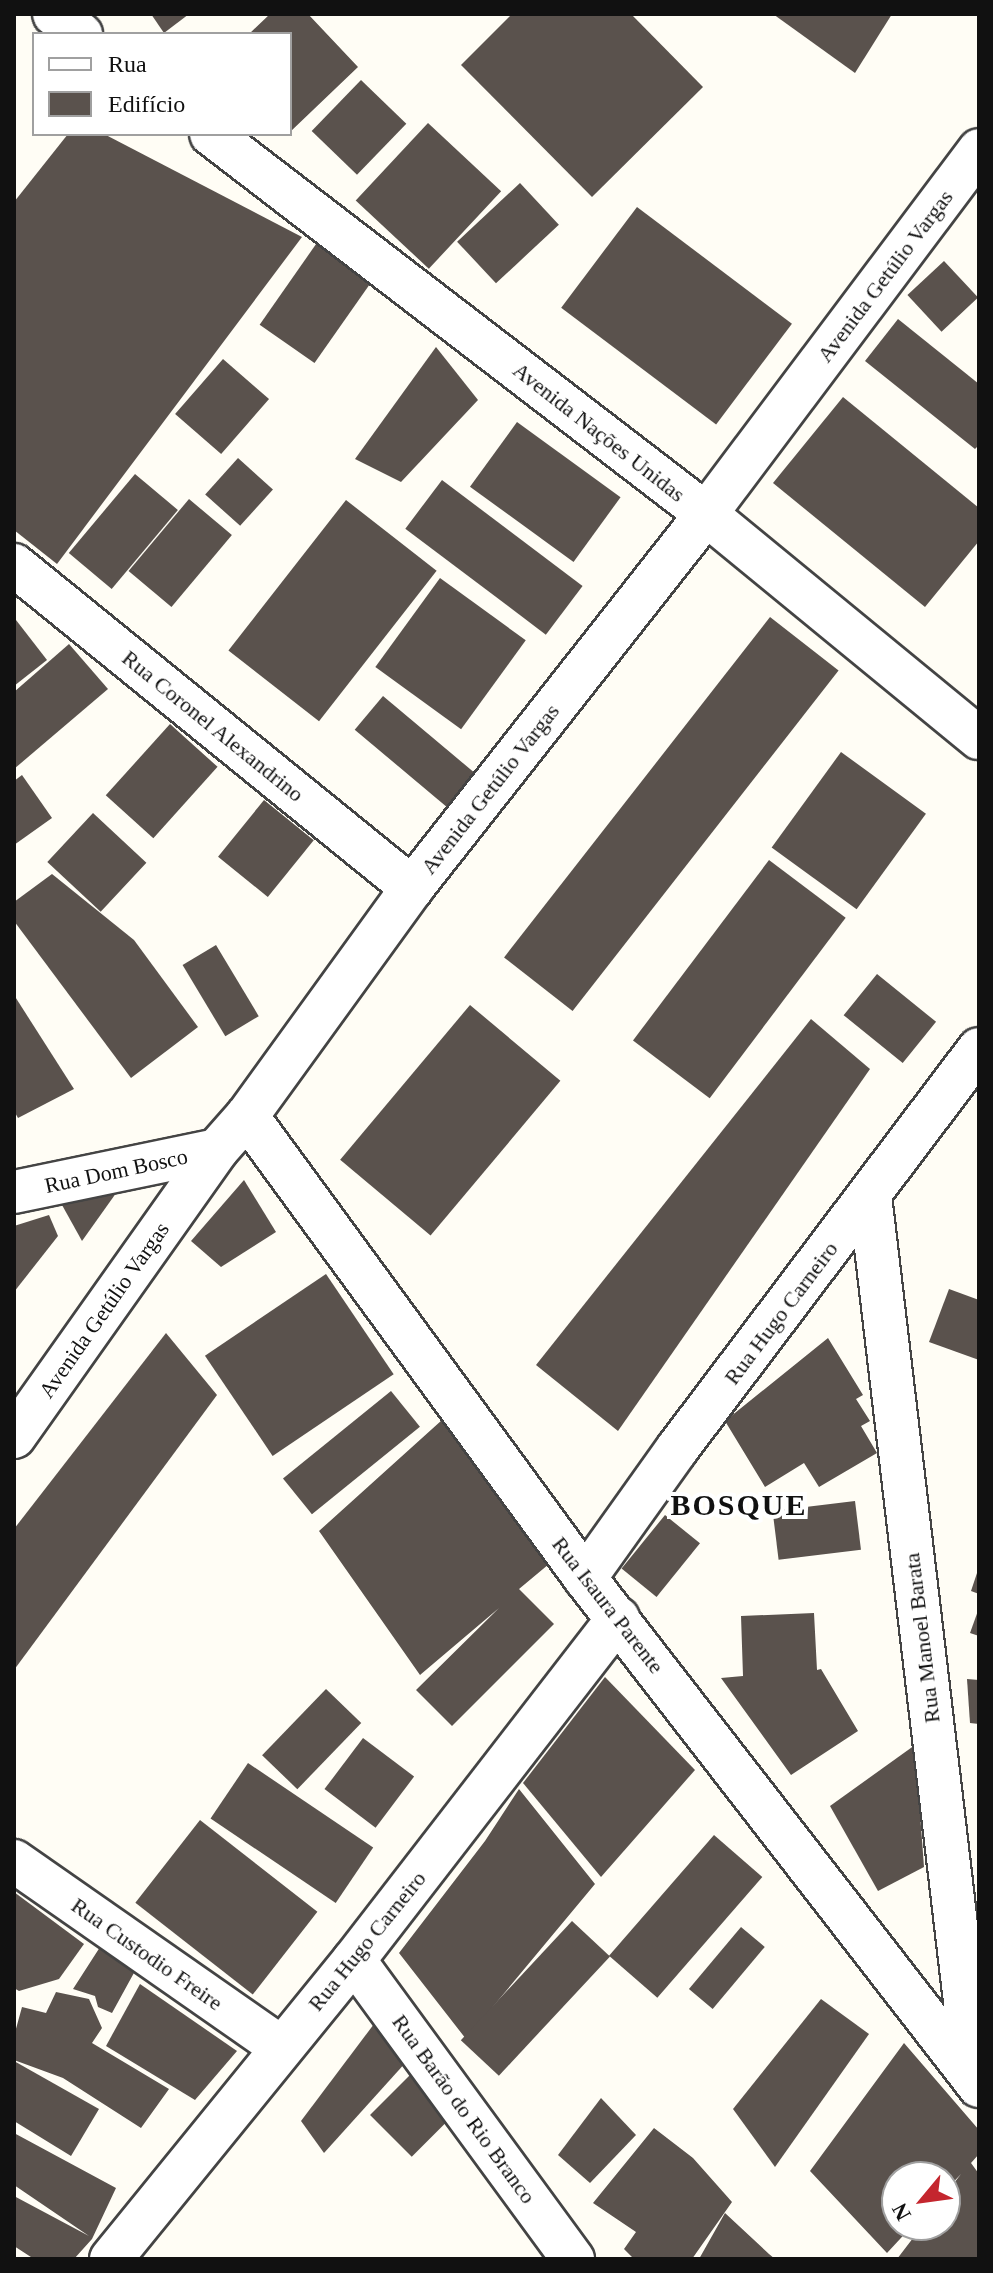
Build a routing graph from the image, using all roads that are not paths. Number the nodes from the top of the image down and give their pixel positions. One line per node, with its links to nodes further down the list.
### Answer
1 (54, 14): 2 (street)
2 (78, 32)
3 (214, 136): 5 (street, Avenida Nações Unidas)
4 (979, 150): 5 (street, Avenida Getúlio Vargas)
5 (706, 514): 7 (street, Avenida Nações Unidas); 8 (street, Avenida Getúlio Vargas)
6 (14, 565): 8 (street, Rua Coronel Alexandrino)
7 (979, 738)
8 (412, 888): 10 (street, Avenida Getúlio Vargas)
9 (979, 1049): 13 (street, Rua Hugo Carneiro)
10 (247, 1116): 11 (street, Avenida Getúlio Vargas); 15 (street, Rua Isaura Parente)
11 (217, 1150): 12 (street, Rua Dom Bosco); 14 (street, Avenida Getúlio Vargas)
12 (14, 1192)
13 (870, 1196): 15 (street, Rua Hugo Carneiro); 20 (street, Rua Manoel Barata)
14 (14, 1437)
15 (585, 1578): 16 (street, Rua Isaura Parente)
16 (618, 1618): 18 (street, Rua Hugo Carneiro); 20 (street, Rua Isaura Parente)
17 (14, 1861): 19 (street, Rua Custodio Freire)
18 (354, 1960): 19 (street, Rua Hugo Carneiro); 22 (street, Rua Barão do Rio Branco)
19 (281, 2047): 21 (street, Rua Hugo Carneiro)
20 (977, 2082)
21 (111, 2259)
22 (573, 2259)

